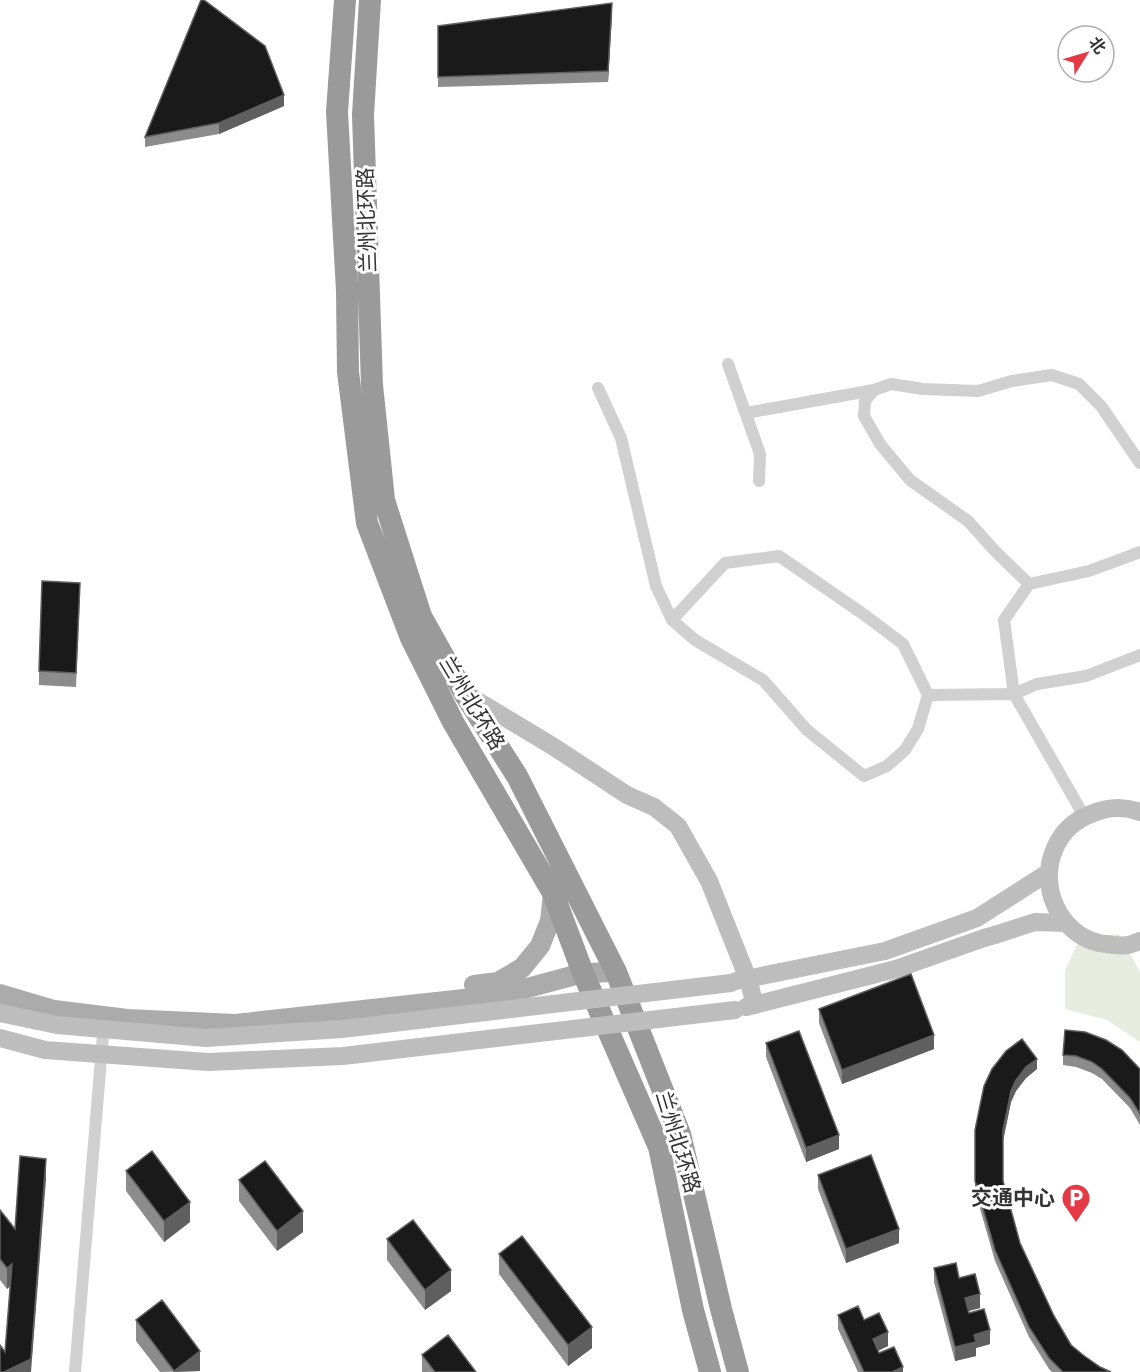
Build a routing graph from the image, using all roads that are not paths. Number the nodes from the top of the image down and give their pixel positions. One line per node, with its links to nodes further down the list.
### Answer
1 (345, 0): 19 (highway, 兰州北环路)
2 (370, 0): 13 (highway, 兰州北环路)
3 (728, 364): 6 (street)
4 (598, 388): 11 (street)
5 (873, 390): 6 (street); 7 (street); 10 (street)
6 (746, 413): 8 (street)
7 (1140, 463)
8 (759, 481)
9 (1140, 552): 10 (street)
10 (1029, 584): 14 (street)
11 (672, 620): 15 (street); 15 (street)
12 (1140, 655): 14 (street)
13 (464, 693): 22 (highway, 兰州北环路); 25 (main road)
14 (1014, 694): 15 (street); 17 (street)
15 (928, 696)
16 (1140, 812): 17 (main road)
17 (1084, 816): 18 (main road)
18 (1048, 872): 20 (main road); 25 (main road)
19 (554, 893): 23 (highway, 兰州北环路); 24 (main road)
20 (1066, 923): 21 (main road); 27 (main road)
21 (1140, 941)
22 (616, 972): 23 (main road); 33 (highway, 兰州北环路)
23 (583, 973): 29 (main road); 32 (highway, 兰州北环路)
24 (0, 981)
25 (739, 981): 27 (main road); 28 (main road, bridge)
26 (0, 994): 29 (main road)
27 (756, 1005): 30 (main road, bridge)
28 (0, 1013)
29 (105, 1016): 31 (street)
30 (0, 1038)
31 (75, 1372)
32 (710, 1372)
33 (738, 1372)

